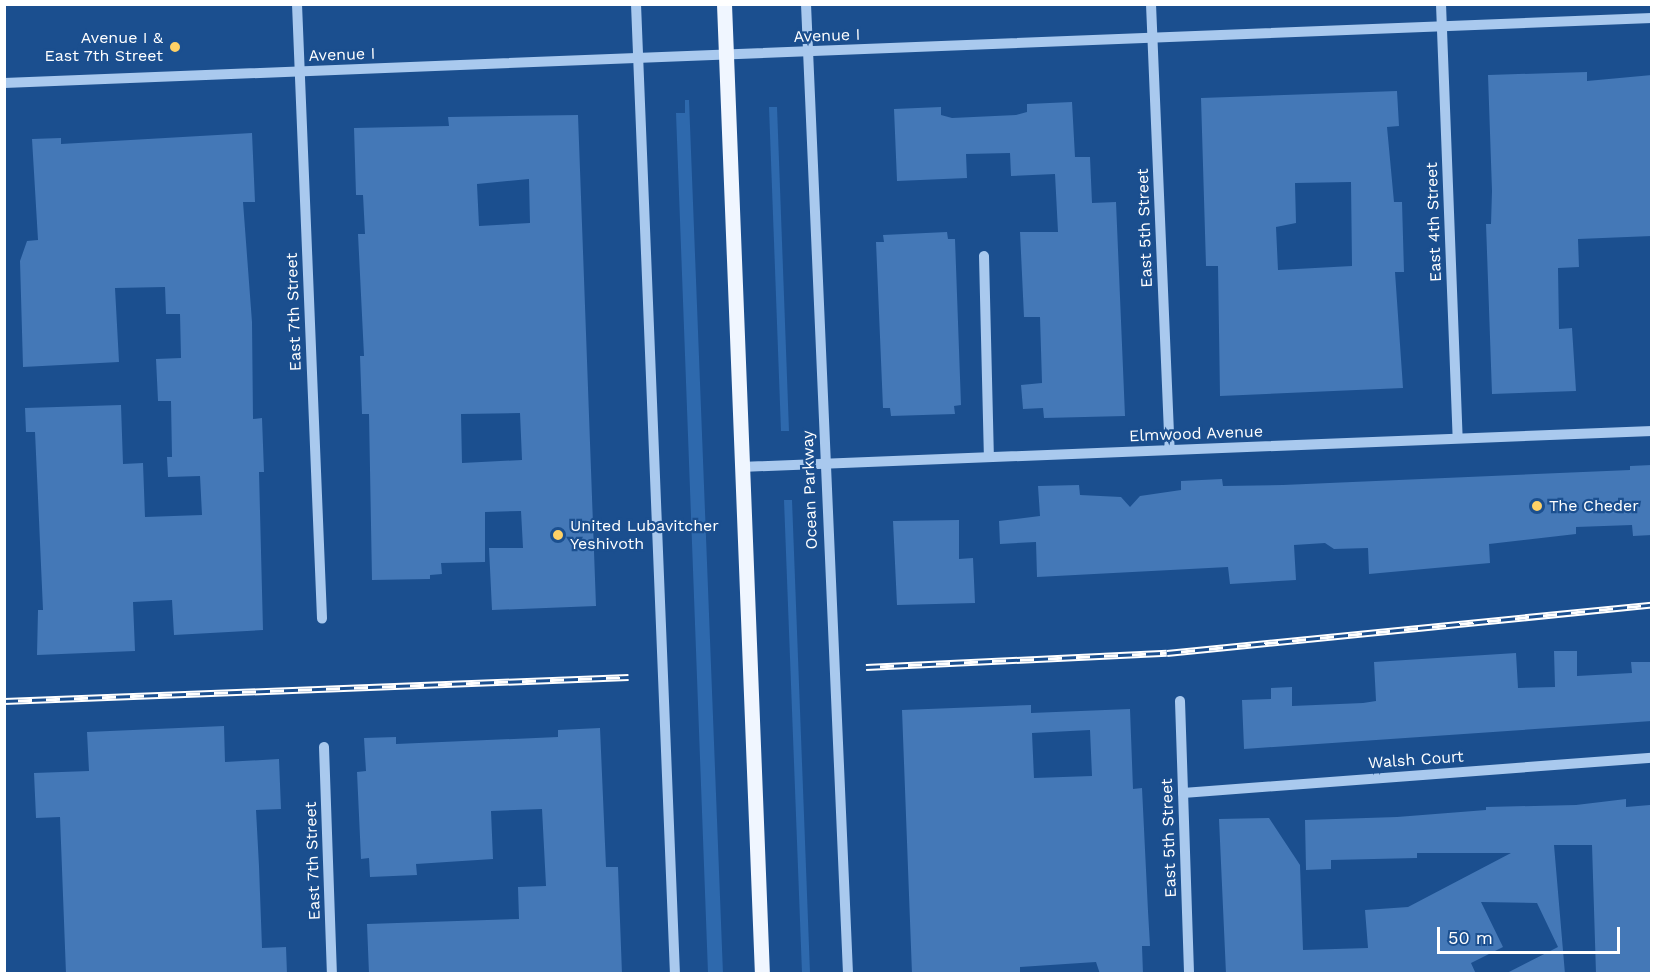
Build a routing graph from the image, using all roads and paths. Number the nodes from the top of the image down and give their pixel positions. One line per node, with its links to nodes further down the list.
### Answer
1 (297, 4): 13 (street, East 7th Street)
2 (636, 4): 12 (street)
3 (724, 4): 11 (main road)
4 (806, 4): 10 (street, Ocean Parkway)
5 (1151, 4): 9 (street, East 5th Street)
6 (1441, 4): 8 (street, East 4th Street)
7 (1652, 18): 8 (street, Avenue I)
8 (1441, 27): 9 (street, Avenue I); 17 (street, East 4th Street)
9 (1152, 38): 10 (street, Avenue I); 18 (street, East 5th Street)
10 (808, 52): 11 (street, Avenue I); 20 (street, Ocean Parkway)
11 (726, 55): 12 (street, Avenue I); 21 (main road)
12 (637, 58): 13 (street, Avenue I); 28 (street)
13 (300, 72): 14 (street, Avenue I); 22 (street, East 7th Street)
14 (4, 83)
15 (984, 256): 19 (street)
16 (1652, 431): 17 (street, Elmwood Avenue)
17 (1458, 438): 18 (street, Elmwood Avenue)
18 (1170, 450): 19 (street, Elmwood Avenue)
19 (989, 457): 20 (street, Elmwood Avenue)
20 (827, 464): 21 (street, Elmwood Avenue); 30 (street, Ocean Parkway)
21 (741, 466): 29 (main road)
22 (322, 618)
23 (1180, 701): 26 (street, East 5th Street)
24 (324, 747): 27 (street, East 7th Street)
25 (1652, 758): 26 (street, Walsh Court)
26 (1183, 793): 31 (street, East 5th Street)
27 (332, 974)
28 (675, 974)
29 (762, 974)
30 (848, 974)
31 (1189, 974)

